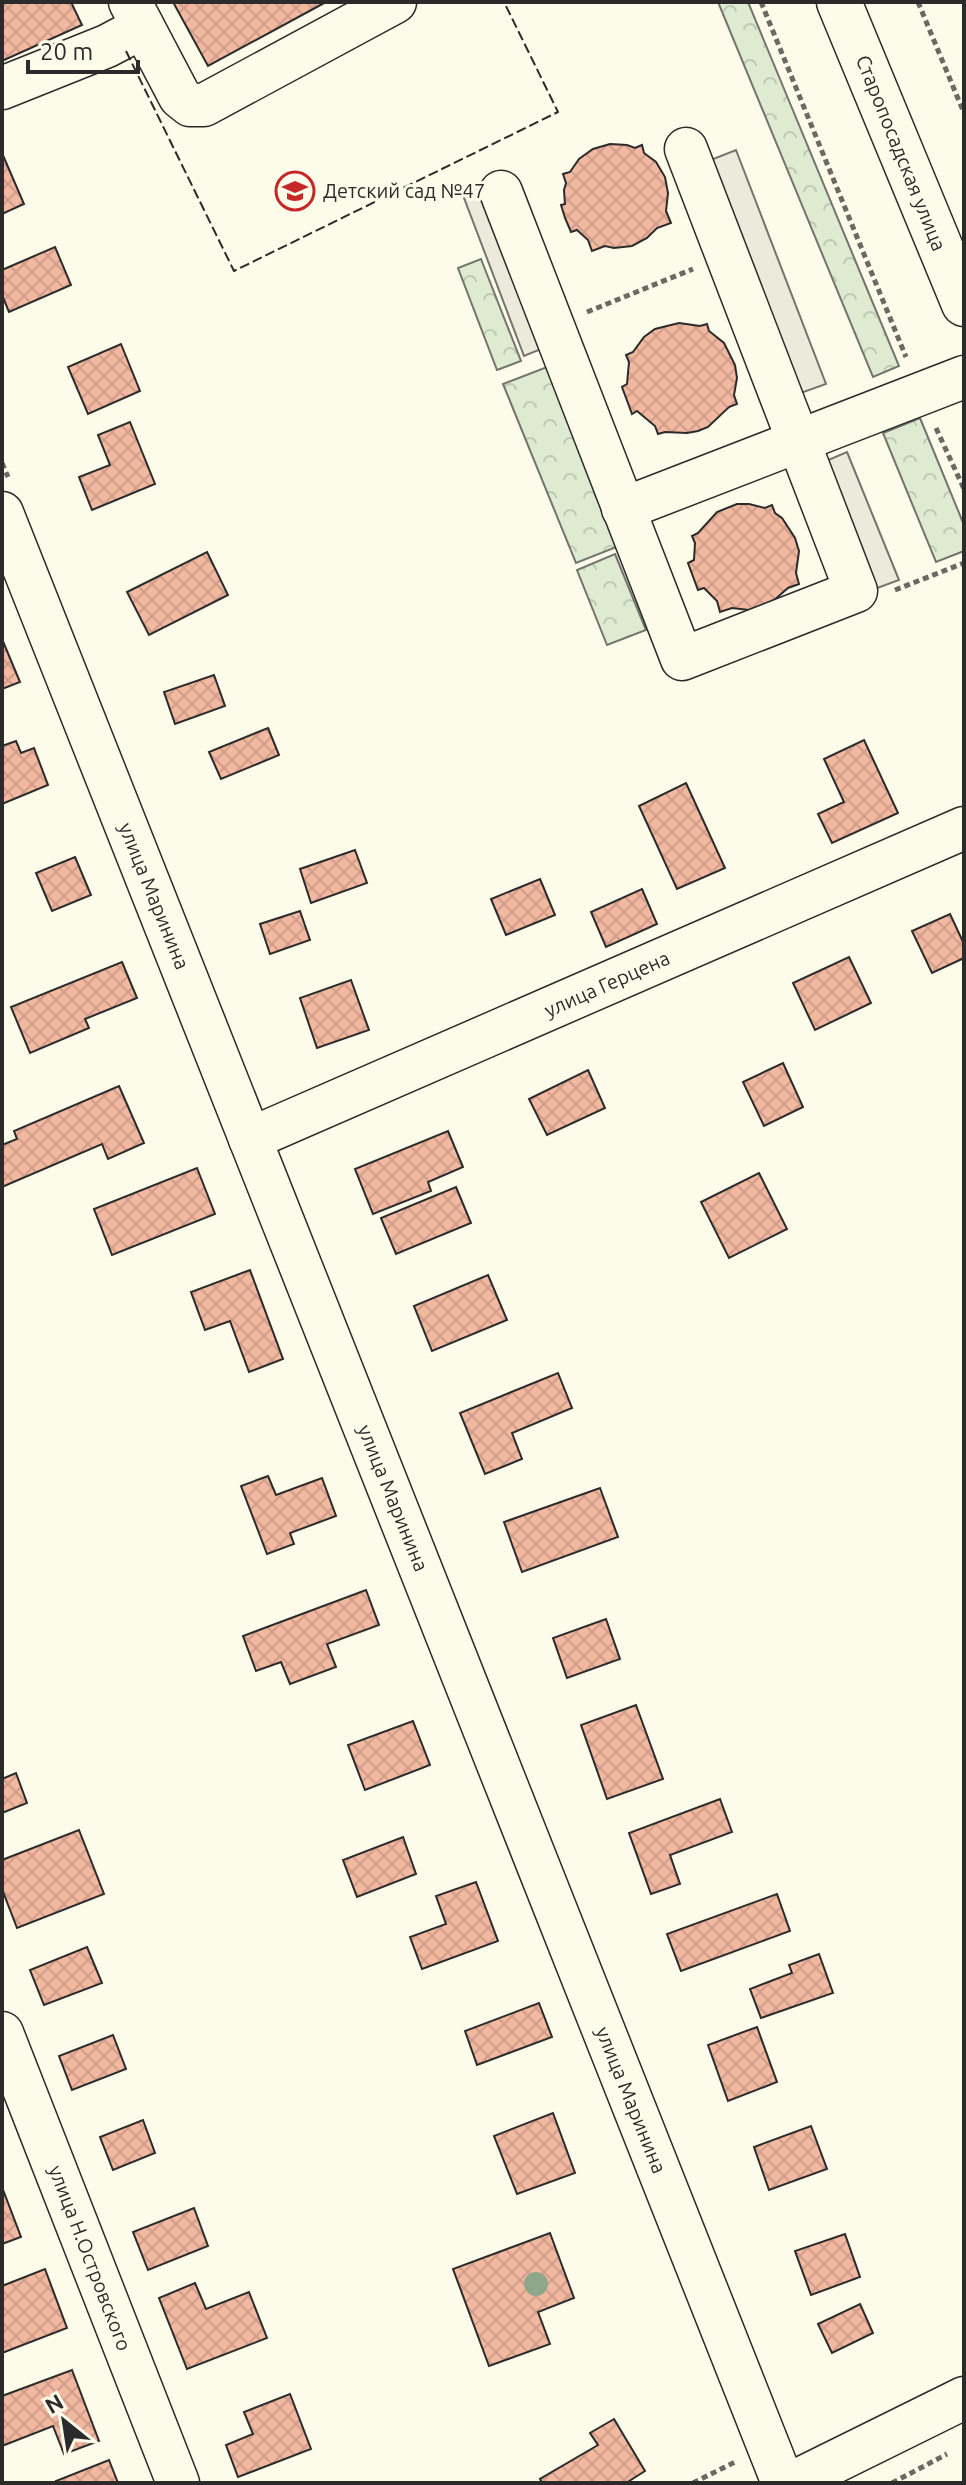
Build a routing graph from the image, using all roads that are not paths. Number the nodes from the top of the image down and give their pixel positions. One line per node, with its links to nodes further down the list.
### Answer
1 (395, 2): 3 (street)
2 (839, 2): 7 (main road, Старопосадская улица)
3 (137, 14): 4 (street)
4 (2, 88)
5 (686, 149): 9 (street)
6 (501, 192): 10 (street)
7 (964, 304)
8 (964, 377): 9 (street)
9 (799, 442): 10 (street); 10 (street)
10 (623, 509)
11 (2, 513): 13 (street, улица Маринина)
12 (964, 828): 13 (street, улица Герцена)
13 (250, 1139): 17 (street, улица Маринина)
14 (2, 2033): 16 (street, улица Н.Островского)
15 (964, 2398): 18 (street)
16 (178, 2483)
17 (783, 2483)
18 (792, 2483)

